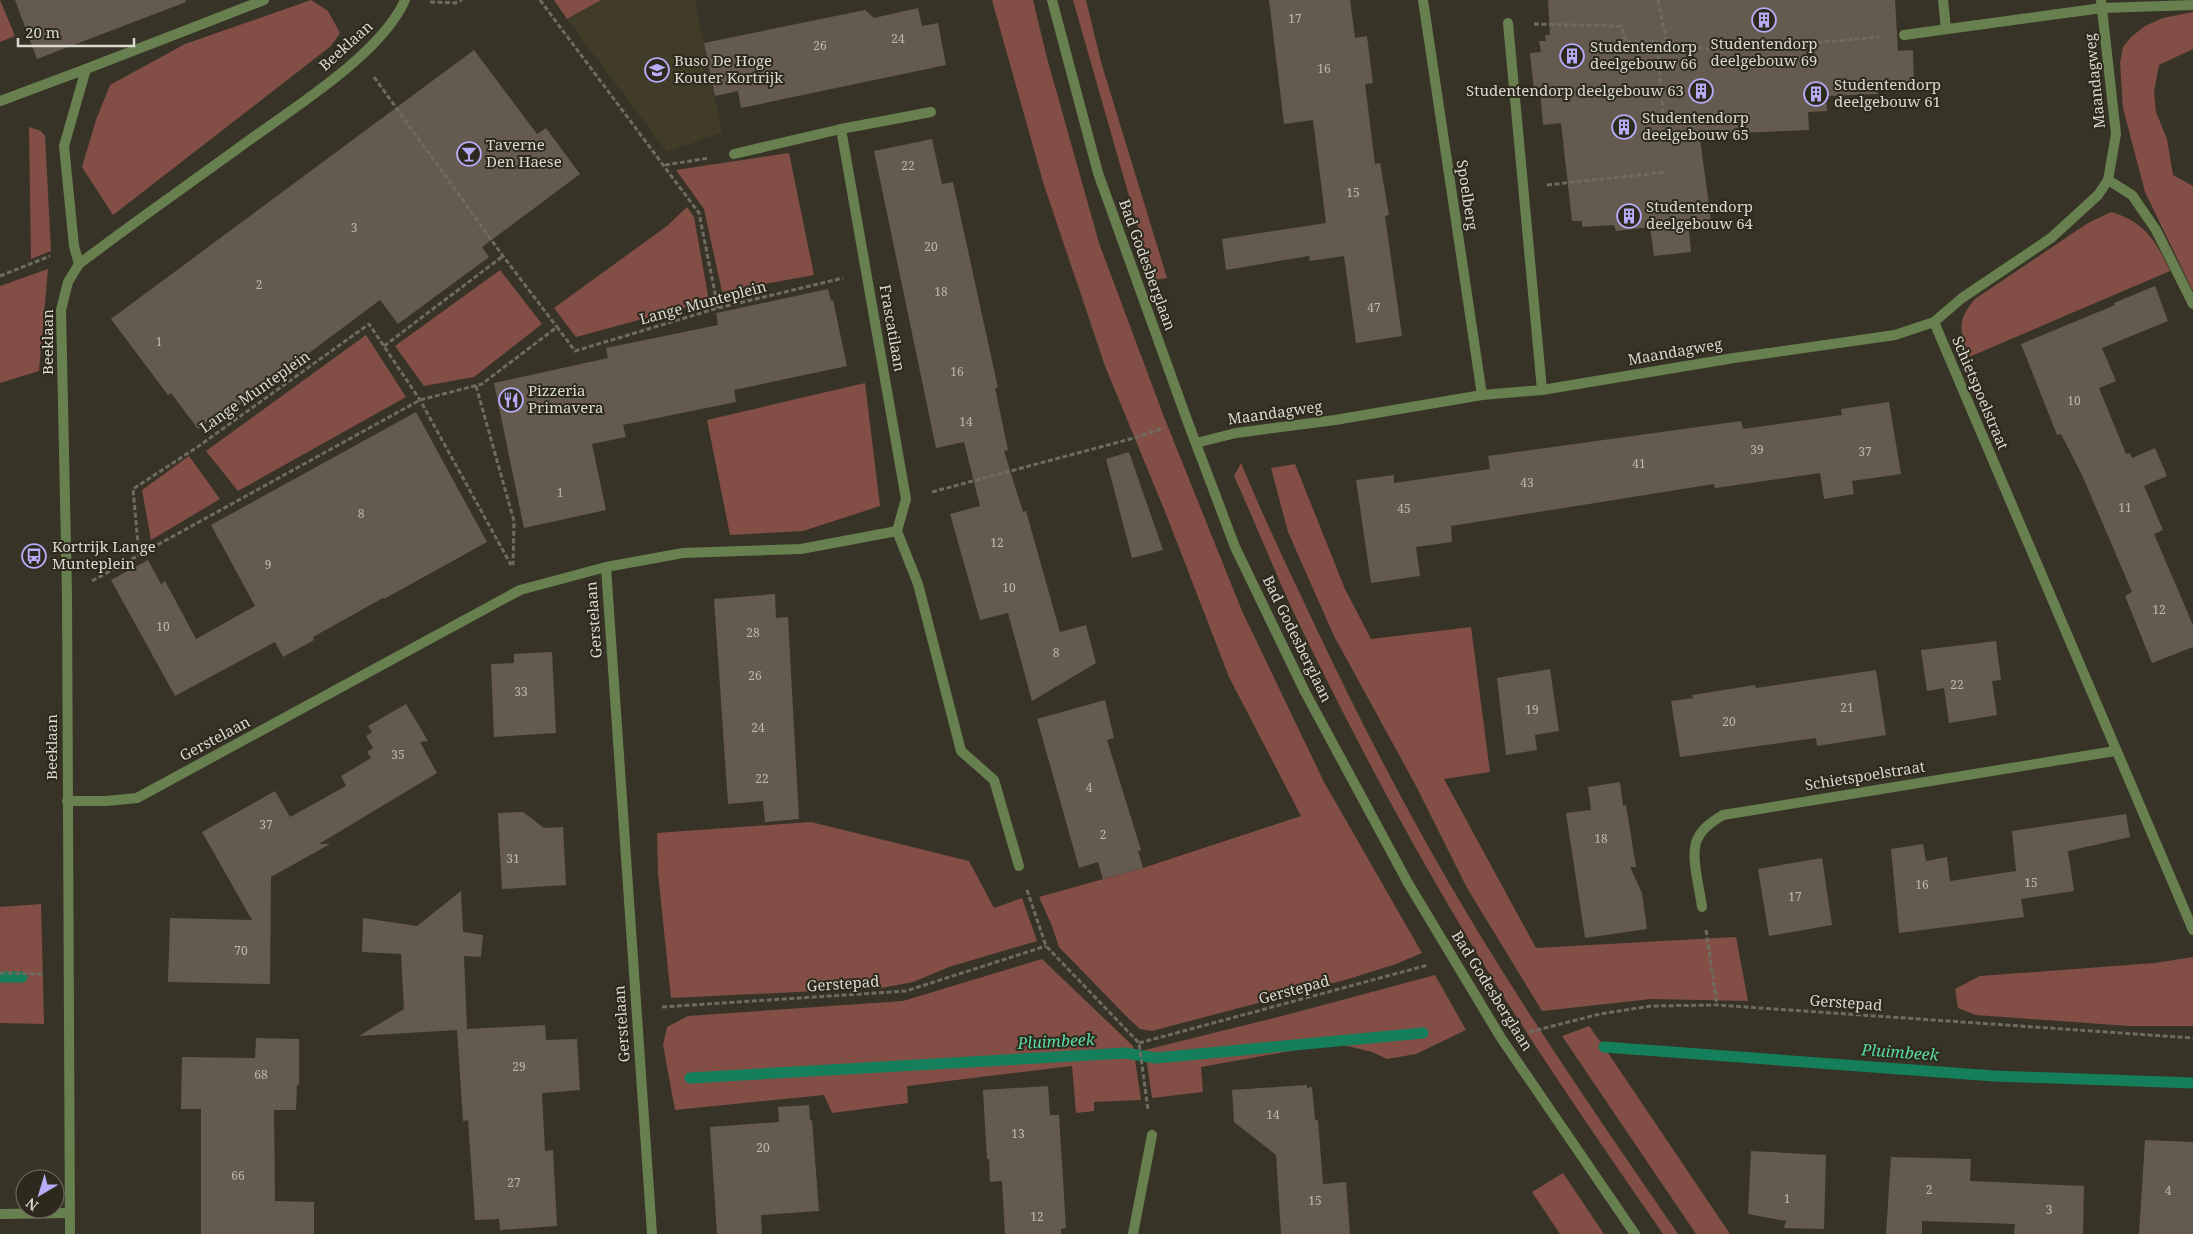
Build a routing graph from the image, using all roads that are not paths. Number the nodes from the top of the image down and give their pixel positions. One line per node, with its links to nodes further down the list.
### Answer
1 (264, 0): 11 (street)
2 (1052, 0): 22 (street, Bad Godesberglaan)
3 (1423, 0): 21 (street, Spoelberg)
4 (1943, 0): 9 (street)
5 (405, 1): 17 (street, Beeklaan)
6 (2102, 4): 7 (street); 9 (street); 16 (street, Maandagweg)
7 (2193, 5)
8 (1508, 23): 20 (street)
9 (1946, 29): 10 (street)
10 (1904, 35)
11 (86, 70): 12 (street); 17 (street)
12 (0, 101)
13 (931, 112): 14 (street)
14 (841, 129): 15 (street); 23 (street, Frascatilaan)
15 (734, 154)
16 (2108, 180): 18 (street); 19 (street, Maandagweg)
17 (79, 264): 26 (street, Beeklaan)
18 (2193, 304)
19 (1934, 322): 20 (street, Maandagweg); 25 (street, Schietspoelstraat)
20 (1542, 390): 21 (street, Maandagweg)
21 (1482, 395): 22 (street, Maandagweg)
22 (1196, 443): 36 (street, Bad Godesberglaan)
23 (897, 531): 24 (street); 27 (street)
24 (606, 567): 26 (street, Gerstelaan); 34 (street, Gerstelaan)
25 (2115, 751): 28 (street, Schietspoelstraat); 29 (street, Schietspoelstraat)
26 (67, 801): 31 (street, Beeklaan)
27 (1019, 866)
28 (1702, 907)
29 (2193, 930)
30 (1152, 1135): 35 (street)
31 (69, 1213): 32 (street); 33 (street, Beeklaan)
32 (0, 1214)
33 (70, 1234)
34 (652, 1234)
35 (1133, 1234)
36 (1635, 1234)

